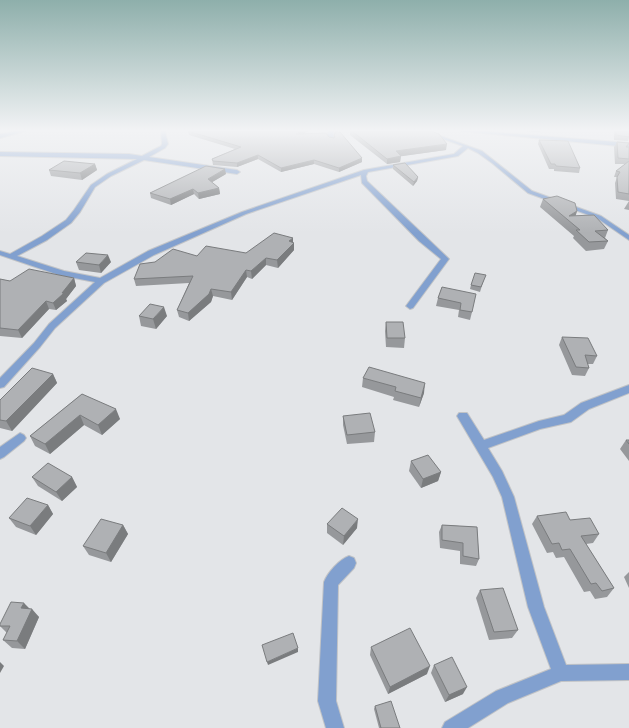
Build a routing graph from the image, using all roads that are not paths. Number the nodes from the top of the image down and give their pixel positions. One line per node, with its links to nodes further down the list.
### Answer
1 (132, 165): 9 (street)
2 (191, 165): 6 (street)
3 (400, 165): 5 (street)
4 (497, 165): 7 (street)
5 (366, 171): 10 (street); 11 (street)
6 (237, 172)
7 (629, 238)
8 (0, 253): 9 (street)
9 (11, 256): 10 (street)
10 (102, 281): 12 (street)
11 (410, 306)
12 (0, 384)
13 (629, 389): 16 (street)
14 (463, 416): 16 (street)
15 (20, 438): 17 (street)
16 (481, 446): 20 (street)
17 (0, 454)
18 (349, 563): 21 (street)
19 (629, 672): 20 (street)
20 (561, 674): 22 (street)
21 (335, 728)
22 (451, 728)

